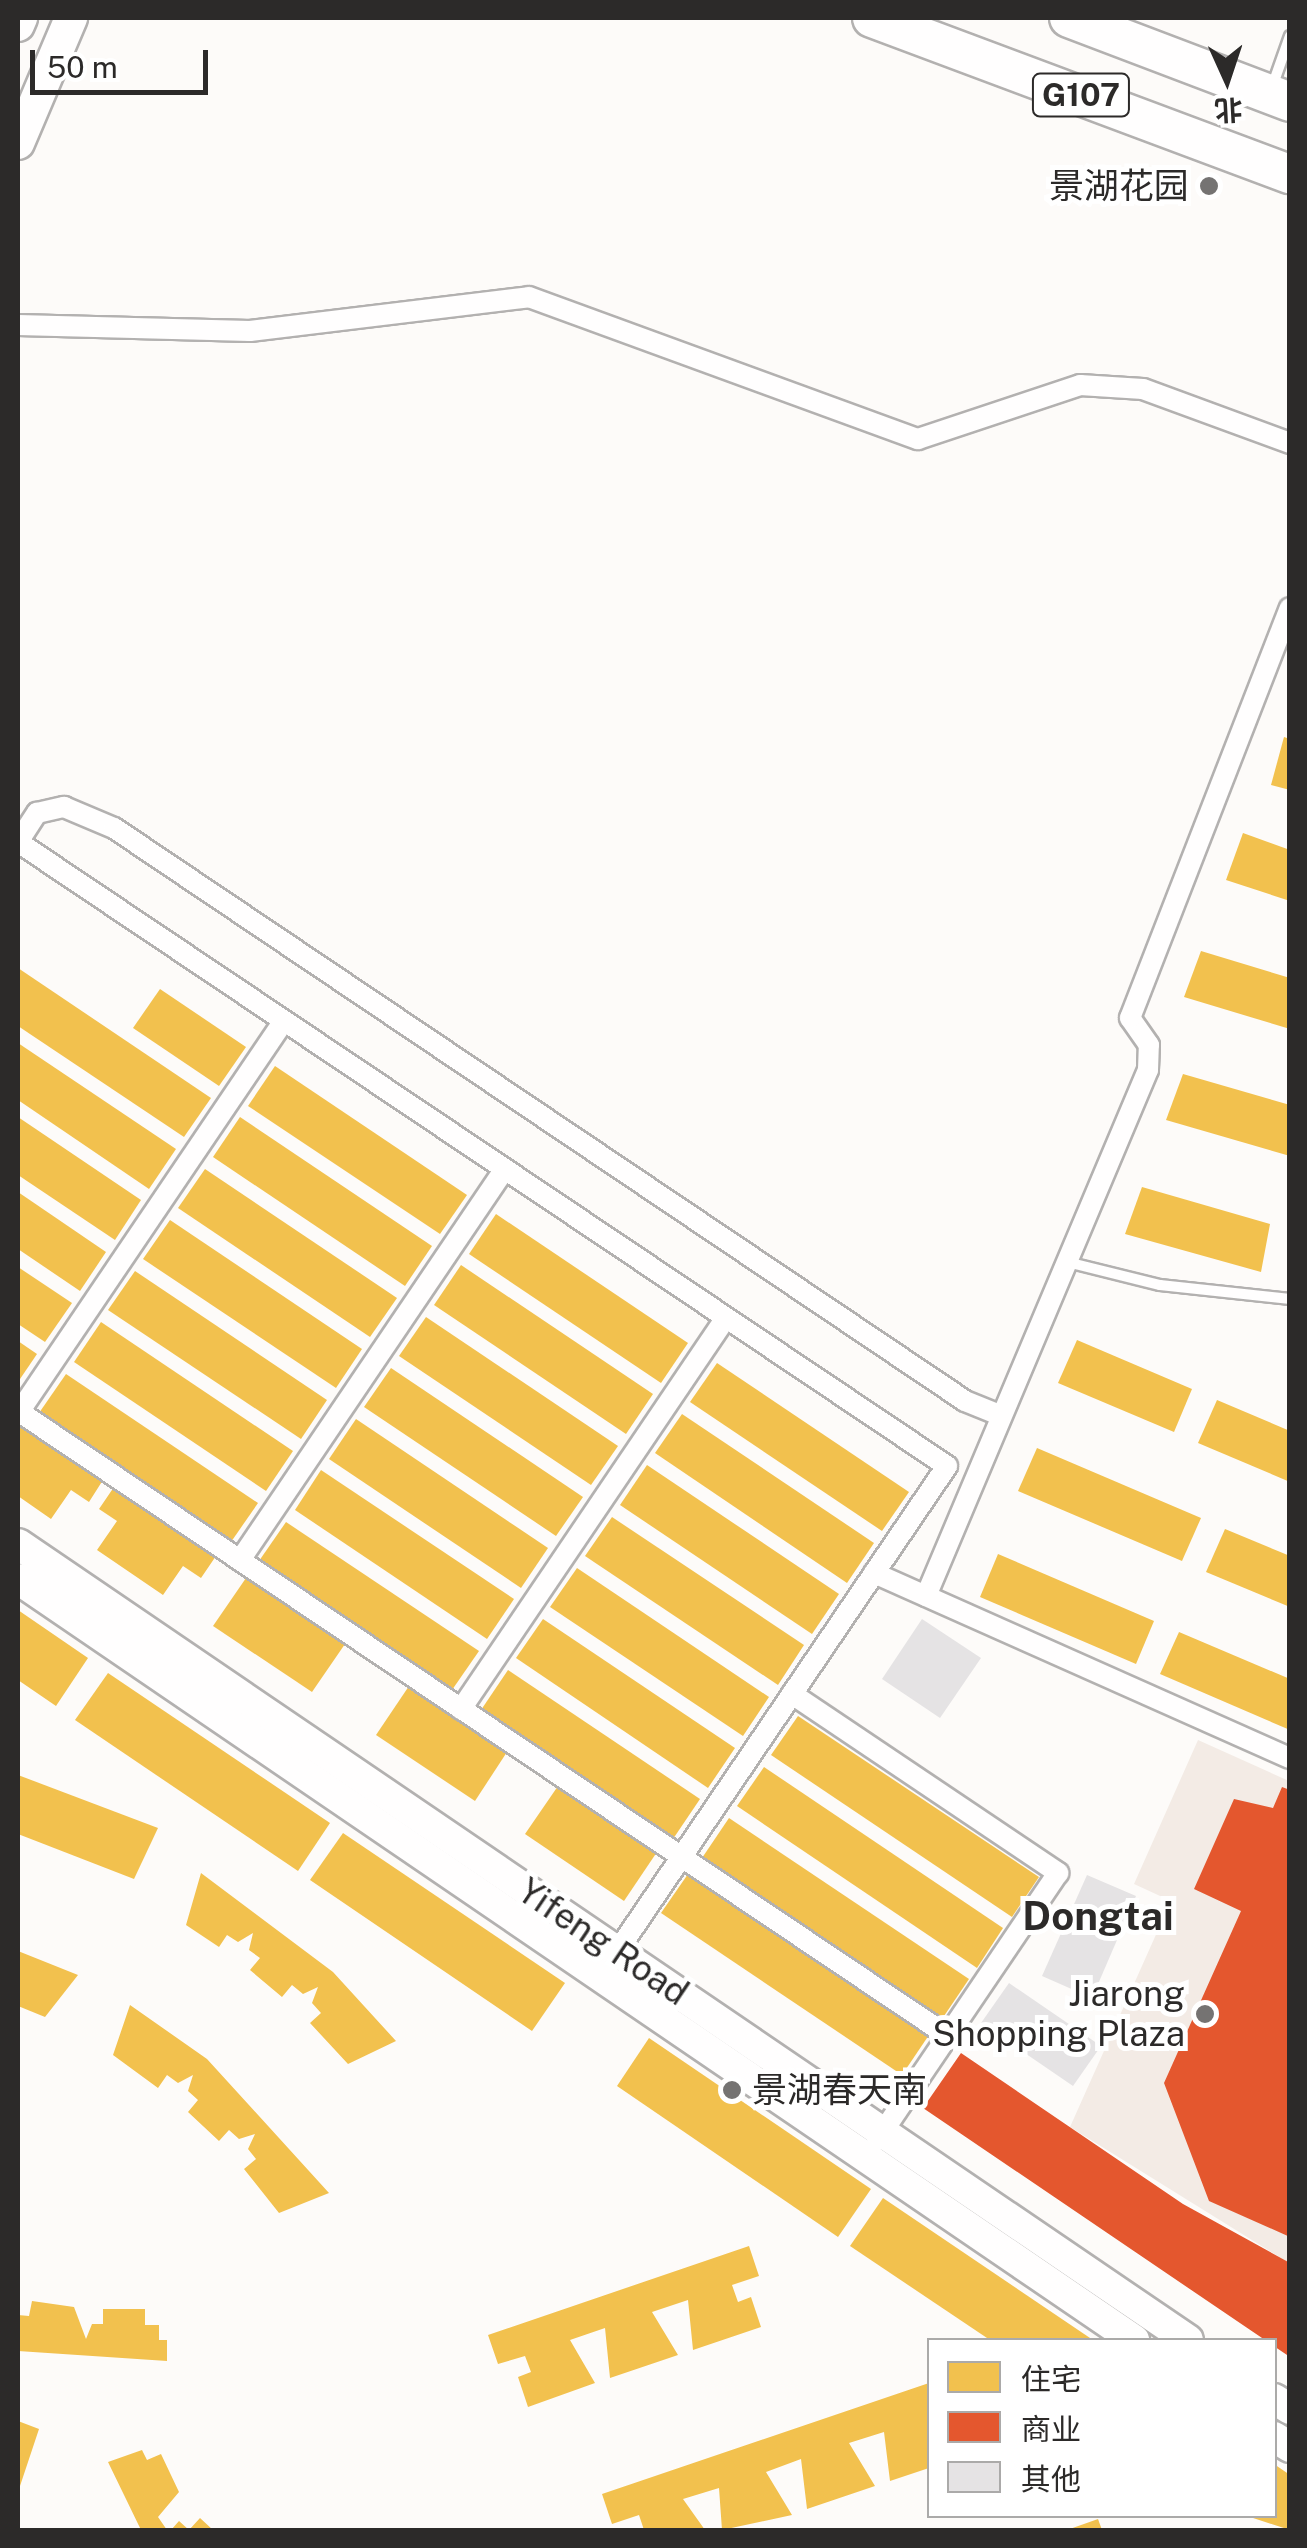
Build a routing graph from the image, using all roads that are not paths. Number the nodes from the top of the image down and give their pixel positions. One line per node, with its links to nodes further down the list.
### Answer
1 (21, 18): 5 (main road)
2 (71, 18): 8 (main road)
3 (872, 18): 9 (highway, G107)
4 (1069, 18): 7 (highway, G107)
5 (18, 25)
6 (1290, 36): 7 (lane)
7 (1280, 98)
8 (18, 143)
9 (1290, 174)
10 (21, 333): 11 (street)
11 (1290, 443)
12 (1290, 608): 16 (street)
13 (18, 842): 14 (street); 20 (street)
14 (284, 1021): 15 (street); 19 (street)
15 (505, 1169): 18 (street); 22 (street)
16 (1066, 1262): 17 (lane); 20 (street)
17 (1290, 1300)
18 (726, 1318): 23 (street); 27 (street)
19 (18, 1411): 22 (street)
20 (1000, 1415): 25 (street)
21 (18, 1544): 30 (street, Yifeng Road)
22 (240, 1560): 27 (street)
23 (874, 1573): 25 (street); 26 (street)
24 (18, 1579): 30 (street, Yifeng Road)
25 (926, 1596): 28 (street)
26 (792, 1694): 29 (street); 31 (street)
27 (461, 1708): 29 (street)
28 (1290, 1758)
29 (682, 1857): 30 (street); 31 (street)
30 (609, 1964): 32 (street, Yifeng Road)
31 (948, 2036): 32 (street)
32 (874, 2144): 33 (street, Yifeng Road); 34 (street, Yifeng Road)
33 (1131, 2338)
34 (1185, 2338)

